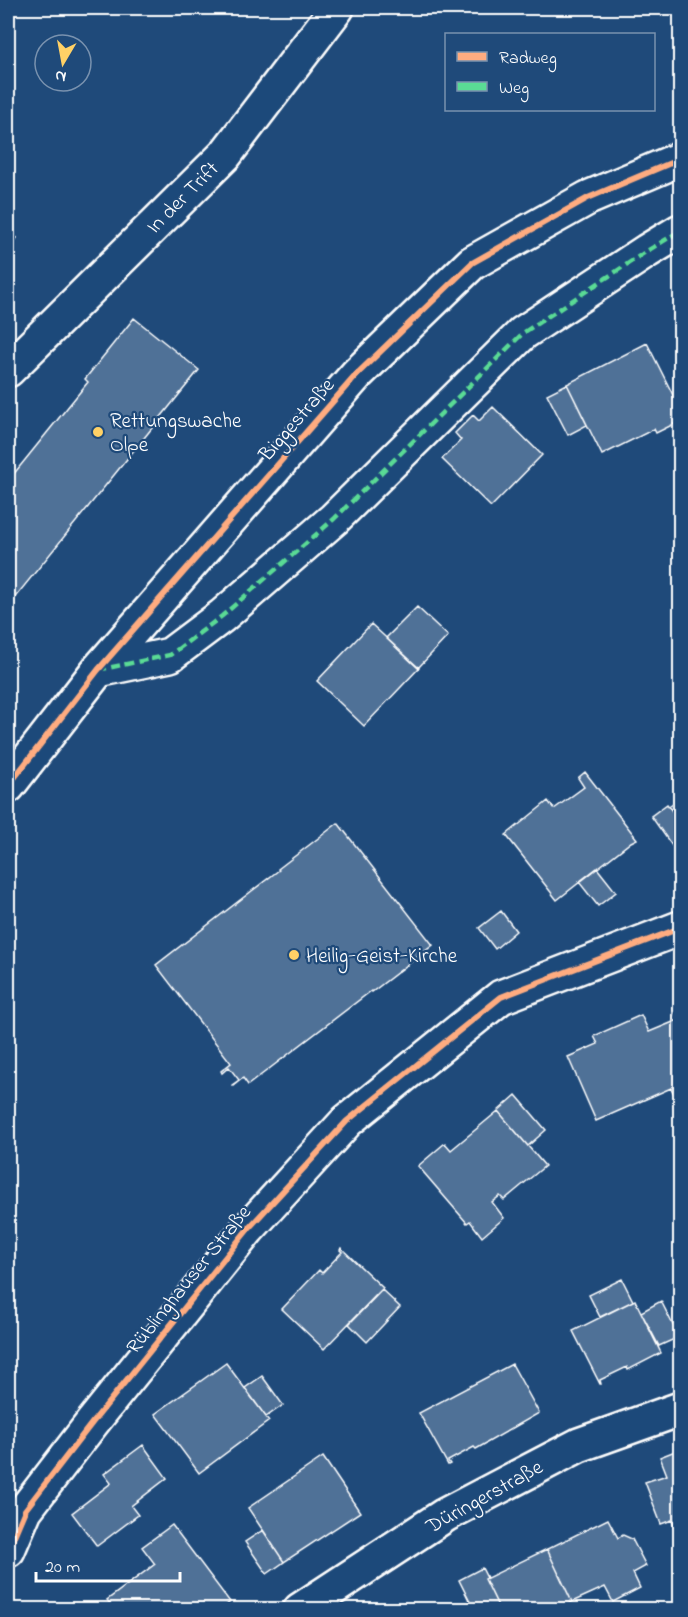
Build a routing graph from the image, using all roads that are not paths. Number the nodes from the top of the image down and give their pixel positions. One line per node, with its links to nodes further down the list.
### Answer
1 (337, 8): 4 (street, In der Trift)
2 (681, 159): 5 (street, Biggestraße)
3 (681, 231): 5 (street)
4 (8, 369)
5 (98, 670): 6 (street, Biggestraße)
6 (8, 786)
7 (681, 928): 9 (street, Rüblinghauser Straße)
8 (681, 1409): 10 (street, Düringerstraße)
9 (8, 1550)
10 (300, 1610)

